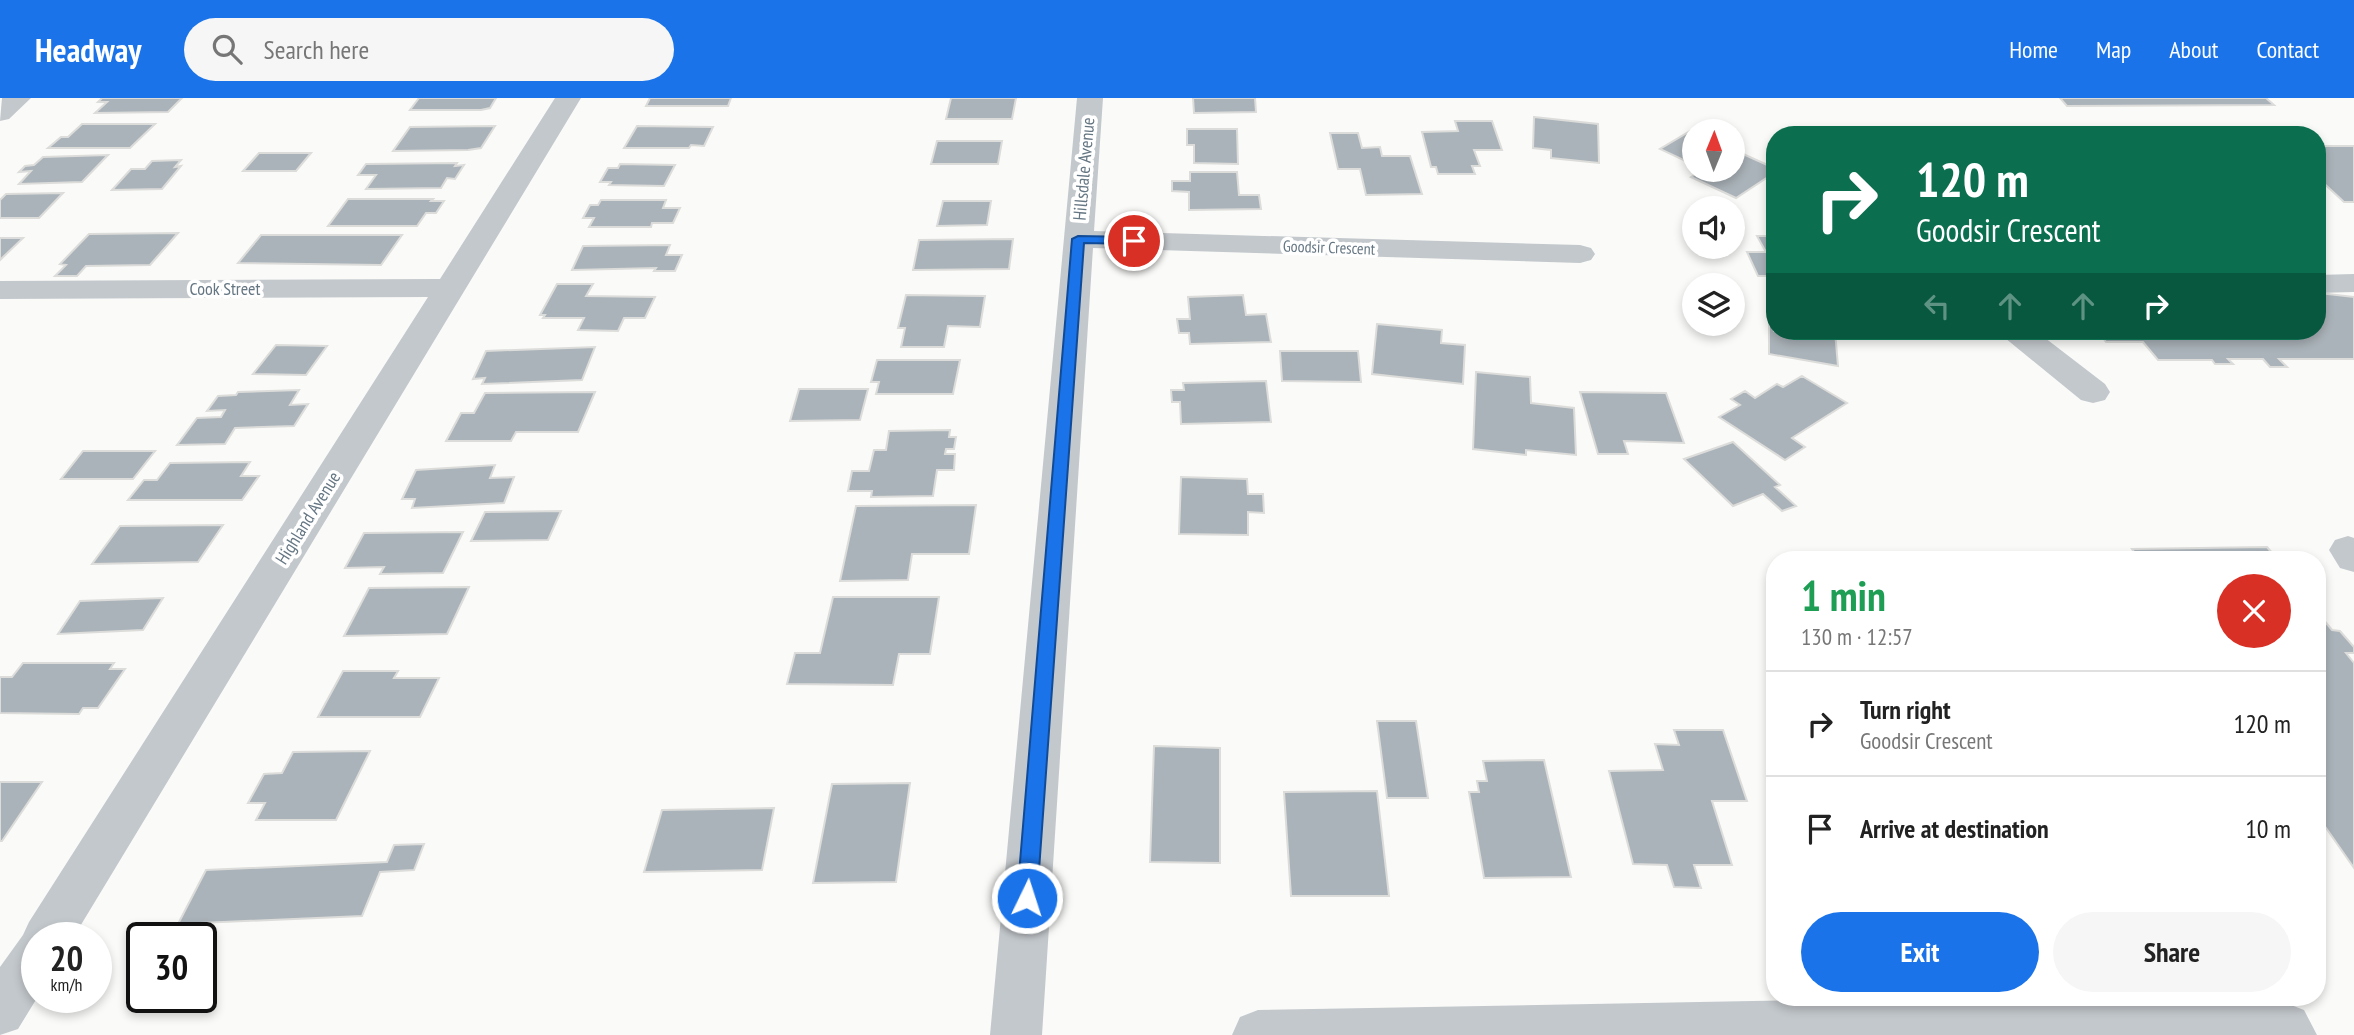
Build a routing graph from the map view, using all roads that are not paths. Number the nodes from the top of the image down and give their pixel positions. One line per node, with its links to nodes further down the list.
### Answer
1 (18, 98): 4 (street)
2 (568, 98): 9 (street, Highland Avenue)
3 (1090, 98): 5 (street, Hillsdale Avenue)
4 (0, 113)
5 (1078, 239): 6 (street, Goodsir Crescent); 16 (street, Hillsdale Avenue)
6 (1580, 254)
7 (2326, 284): 8 (street)
8 (2354, 284)
9 (451, 288): 10 (street, Cook Street); 13 (street, Highland Avenue)
10 (0, 290)
11 (2026, 340): 12 (street)
12 (2093, 393)
13 (56, 922)
14 (21, 979): 15 (street)
15 (0, 1012)
16 (1016, 1035)
17 (1258, 1035): 18 (street)
18 (2291, 1035)

